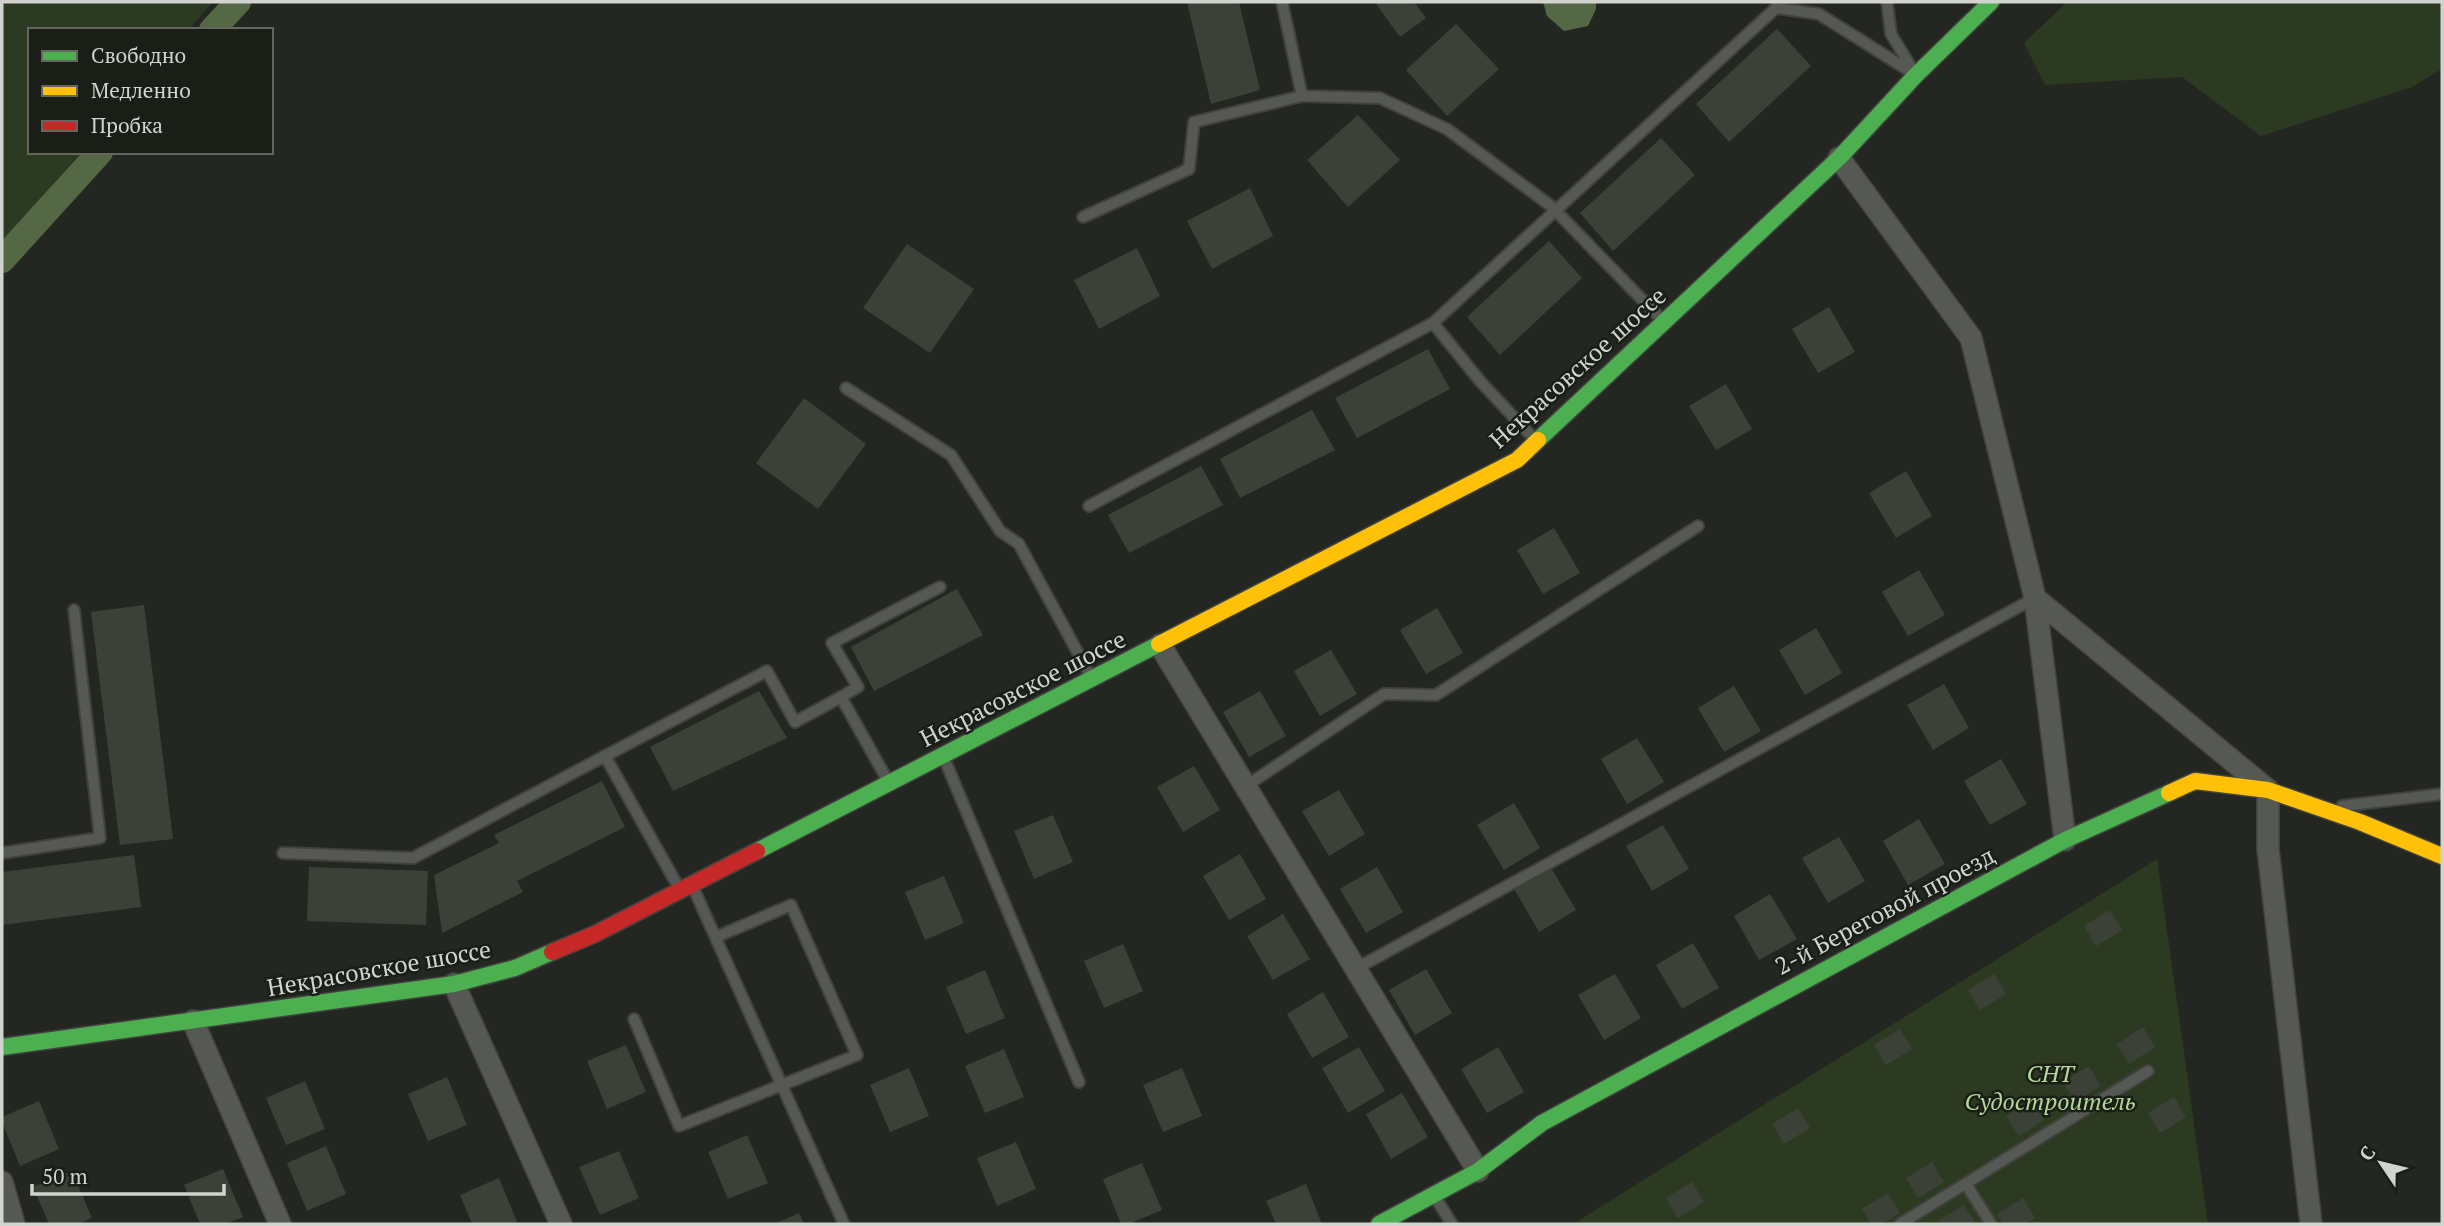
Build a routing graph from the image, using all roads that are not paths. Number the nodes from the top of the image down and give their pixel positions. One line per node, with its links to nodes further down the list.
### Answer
1 (1282, 2): 5 (lane)
2 (1887, 2): 4 (lane)
3 (1991, 2): 4 (main road, Некрасовское шоссе)
4 (1916, 75): 6 (main road, Некрасовское шоссе); 7 (lane)
5 (1302, 96): 7 (lane); 8 (lane)
6 (1839, 158): 9 (main road, Некрасовское шоссе); 16 (street)
7 (1556, 211): 9 (lane); 10 (lane)
8 (1083, 217)
9 (1663, 321): 12 (main road, Некрасовское шоссе)
10 (1433, 323): 12 (lane); 13 (lane)
11 (846, 388): 19 (lane)
12 (1536, 442): 18 (main road, Некрасовское шоссе)
13 (1089, 506)
14 (1698, 526): 24 (lane)
15 (940, 587): 20 (lane)
16 (2035, 598): 25 (street); 28 (street); 34 (lane)
17 (74, 610): 29 (lane)
18 (1160, 645): 19 (main road, Некрасовское шоссе); 24 (street)
19 (1092, 680): 22 (main road, Некрасовское шоссе)
20 (841, 697): 21 (lane); 23 (lane)
21 (605, 756): 30 (lane); 32 (lane)
22 (943, 756): 23 (main road, Некрасовское шоссе); 40 (lane)
23 (889, 783): 32 (main road, Некрасовское шоссе)
24 (1246, 786): 34 (street)
25 (2268, 790): 27 (main road, 2-й Береговой проезд); 28 (main road, 2-й Береговой проезд); 54 (street)
26 (2442, 794): 27 (lane)
27 (2322, 809): 31 (main road, 2-й Береговой проезд)
28 (2065, 840): 42 (main road, 2-й Береговой проезд)
29 (2, 853)
30 (283, 853)
31 (2442, 856)
32 (686, 887): 33 (lane); 35 (main road, Некрасовское шоссе)
33 (716, 937): 41 (lane); 41 (lane)
34 (1357, 968): 42 (street)
35 (454, 984): 37 (main road, Некрасовское шоссе); 48 (street)
36 (634, 1020): 41 (lane)
37 (193, 1021): 38 (main road, Некрасовское шоссе); 47 (street)
38 (2, 1047)
39 (2148, 1071): 44 (lane)
40 (1079, 1082)
41 (782, 1086): 49 (lane)
42 (1478, 1171): 45 (main road, 2-й Береговой проезд)
43 (2, 1182): 46 (street)
44 (1966, 1184): 52 (lane); 53 (lane)
45 (1433, 1195): 50 (main road, 2-й Береговой проезд); 51 (lane)
46 (14, 1224)
47 (280, 1224)
48 (561, 1224)
49 (844, 1224)
50 (1379, 1224)
51 (1452, 1224)
52 (1900, 1224)
53 (1991, 1224)
54 (2311, 1224)

